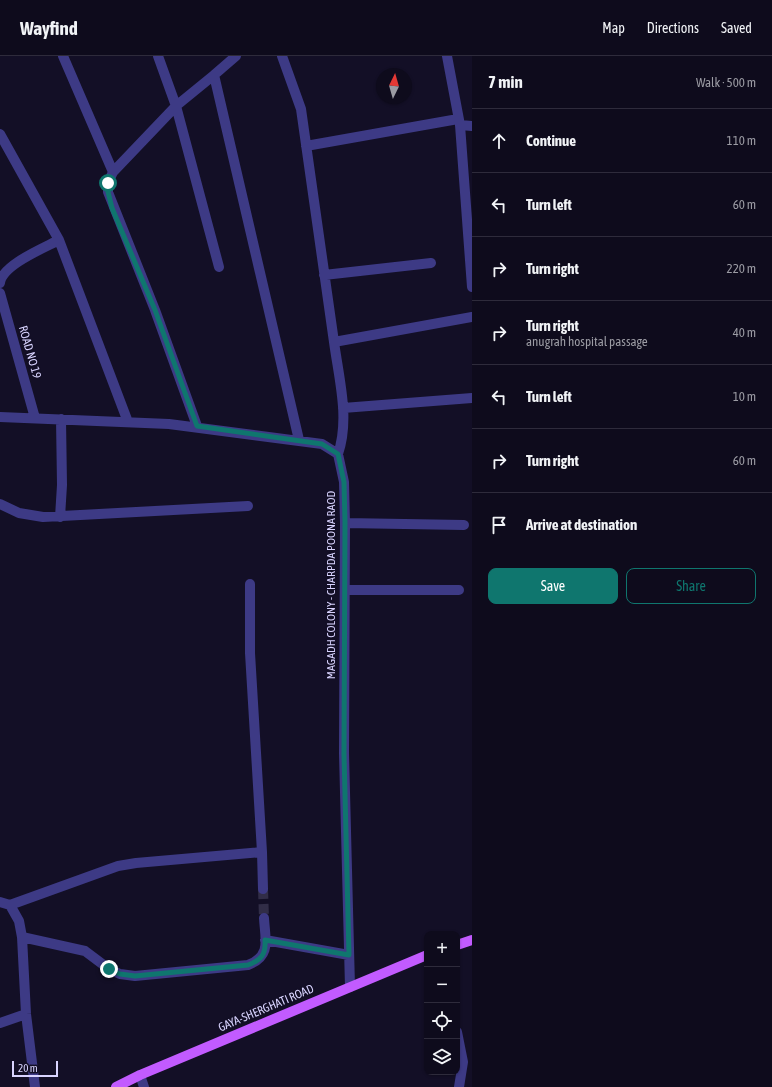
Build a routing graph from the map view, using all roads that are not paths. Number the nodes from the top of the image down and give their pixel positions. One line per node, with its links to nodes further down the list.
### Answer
1 (63, 56): 12 (street)
2 (158, 56): 7 (street)
3 (236, 56): 6 (street)
4 (282, 56): 11 (street)
5 (447, 56): 8 (street)
6 (214, 75): 7 (street); 30 (street)
7 (176, 106): 12 (street); 15 (street)
8 (459, 122): 9 (street); 11 (street); 18 (street)
9 (472, 126)
10 (0, 134): 13 (street)
11 (306, 146): 16 (street)
12 (113, 172): 29 (street)
13 (59, 240): 17 (street); 28 (street)
14 (431, 263): 16 (street)
15 (219, 268)
16 (324, 275): 22 (street)
17 (0, 283)
18 (472, 287)
19 (0, 294): 21 (street, ROAD NO 19)
20 (472, 316): 22 (street)
21 (4, 320): 26 (street, ROAD NO 19)
22 (334, 342): 24 (street)
23 (472, 398): 24 (street)
24 (343, 408): 31 (street)
25 (0, 417): 26 (street)
26 (35, 418): 27 (street)
27 (61, 419): 28 (street); 34 (street)
28 (128, 422): 29 (street)
29 (197, 426): 30 (street)
30 (299, 440): 31 (street)
31 (338, 454): 35 (street, MAGADH COLONY - CHARPDA POONA RAOD)
32 (0, 504): 34 (street)
33 (248, 506): 34 (street)
34 (60, 517)
35 (345, 522): 36 (street); 38 (street, MAGADH COLONY - CHARPDA POONA RAOD)
36 (464, 525)
37 (250, 584): 40 (street)
38 (345, 590): 39 (street); 49 (street, MAGADH COLONY - CHARPDA POONA RAOD)
39 (459, 590)
40 (262, 852): 41 (street); 43 (street)
41 (263, 889)
42 (0, 902): 43 (street)
43 (10, 905): 45 (street)
44 (264, 918): 46 (street)
45 (22, 937): 46 (street); 52 (street)
46 (265, 940): 49 (street)
47 (472, 940): 48 (main road)
48 (460, 943)
49 (349, 955): 51 (street, MAGADH COLONY - CHARPDA POONA RAOD)
50 (424, 956): 51 (main road, GAYA-SHERGHATI ROAD)
51 (350, 987): 55 (main road, GAYA-SHERGHATI ROAD)
52 (26, 1014): 53 (street); 56 (street)
53 (0, 1023)
54 (459, 1039): 59 (street)
55 (140, 1075): 57 (main road, GAYA-SHERGHATI ROAD); 58 (street)
56 (35, 1087)
57 (116, 1087)
58 (144, 1087)
59 (459, 1087)

